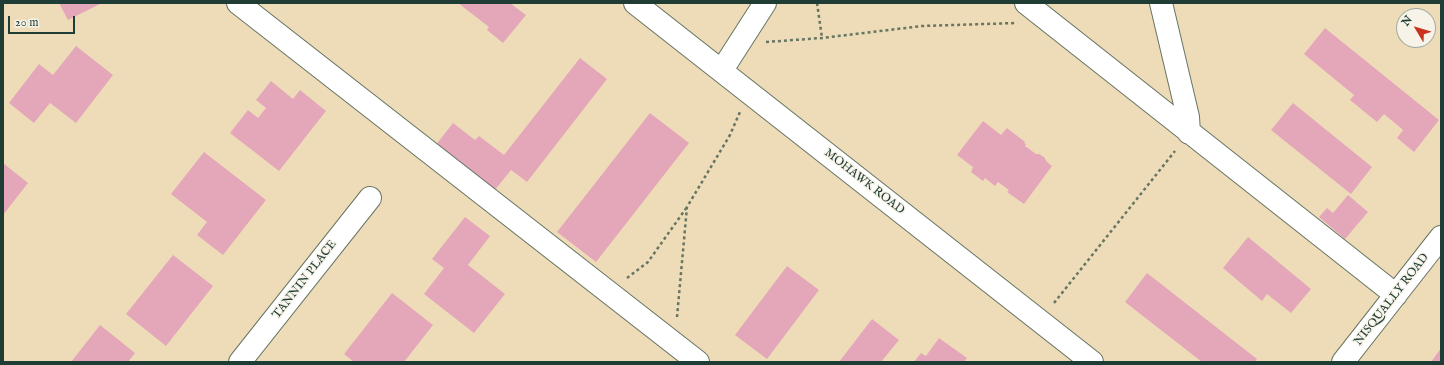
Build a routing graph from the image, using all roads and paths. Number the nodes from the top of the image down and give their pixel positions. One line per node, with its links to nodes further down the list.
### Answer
1 (238, 3): 17 (street)
2 (636, 3): 10 (street, MOHAWK ROAD)
3 (765, 3): 9 (street)
4 (817, 3): 8 (path)
5 (1026, 3): 7 (street)
6 (1161, 3): 12 (street)
7 (1050, 22): 8 (path); 12 (street)
8 (822, 38): 9 (path)
9 (738, 45): 10 (street)
10 (722, 70): 11 (street, MOHAWK ROAD)
11 (749, 92): 14 (path); 19 (street, MOHAWK ROAD)
12 (1189, 133): 18 (street); 19 (path)
13 (370, 198): 21 (street, TANNIN PLACE)
14 (687, 207): 17 (path); 20 (path)
15 (1441, 237): 16 (street, NISQUALLY ROAD)
16 (1434, 261): 18 (street, NISQUALLY ROAD)
17 (596, 283): 20 (street)
18 (1396, 295): 24 (street, NISQUALLY ROAD)
19 (1040, 321): 23 (street, MOHAWK ROAD)
20 (674, 343): 22 (street)
21 (240, 362)
22 (698, 362)
23 (1092, 362)
24 (1343, 362)

